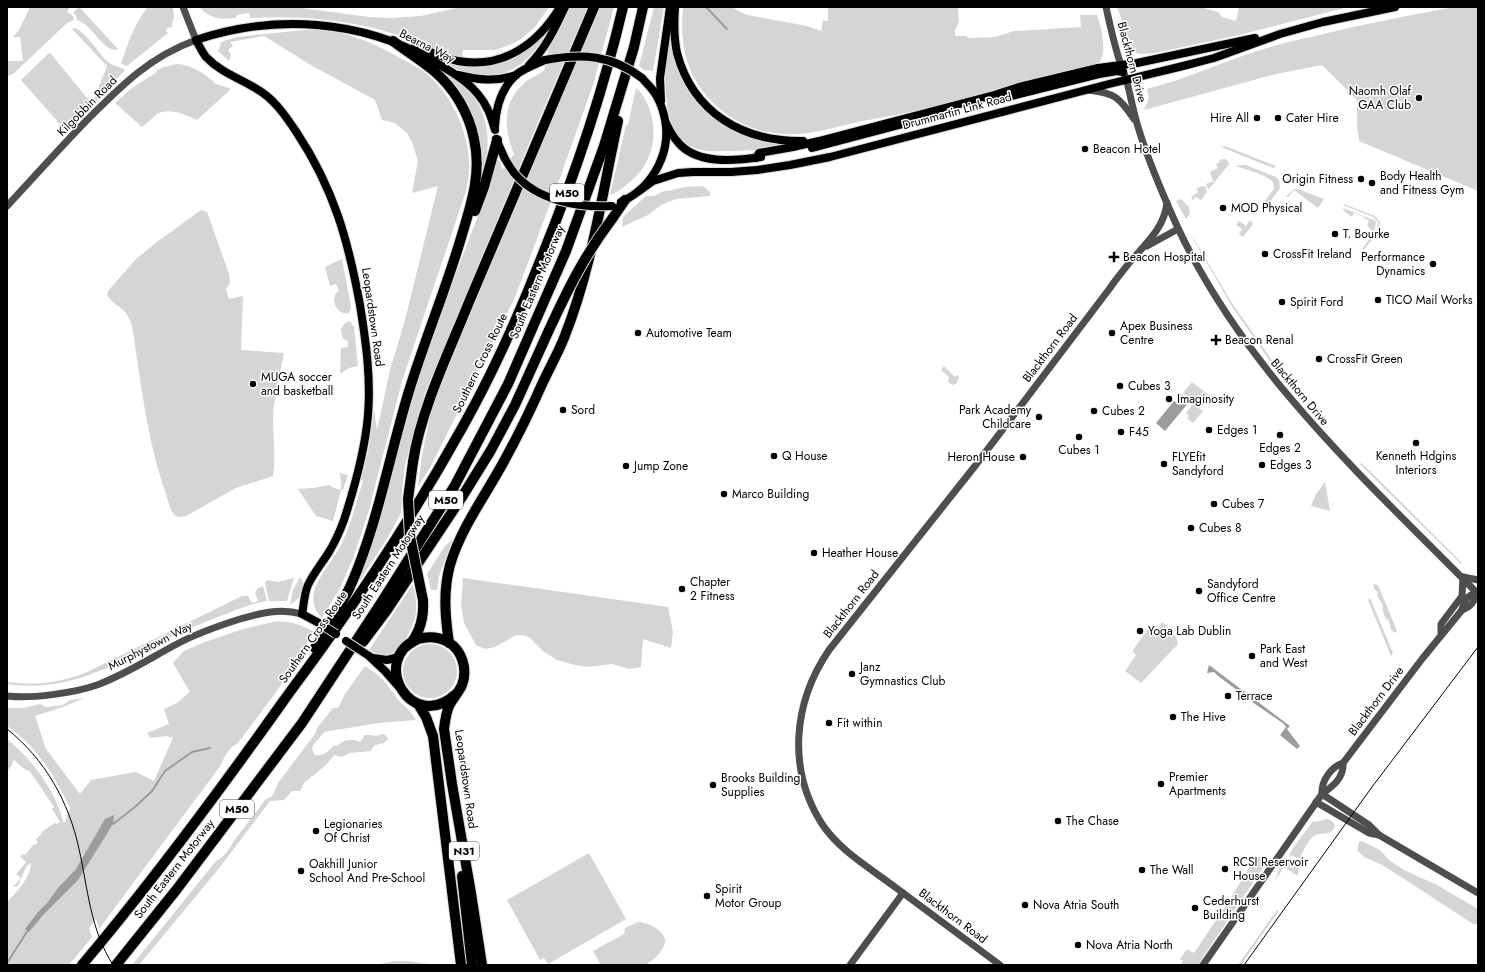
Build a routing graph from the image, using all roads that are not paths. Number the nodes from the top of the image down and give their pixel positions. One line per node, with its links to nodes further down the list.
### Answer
1 (183, 7): 14 (street)
2 (560, 7): 13 (main road)
3 (565, 7): 16 (main road)
4 (594, 7): 41 (highway, bridge)
5 (623, 7): 46 (highway, Southern Cross Route / M50)
6 (643, 7): 49 (highway, South Eastern Motorway / M50)
7 (648, 7): 40 (highway)
8 (670, 7): 21 (main road)
9 (675, 7): 25 (main road)
10 (1106, 7): 17 (street, Blackthorn Drive)
11 (1394, 7): 12 (main road, Drummartin Link Road)
12 (1280, 34): 17 (main road, Drummartin Link Road); 17 (main road, Drummartin Link Road)
13 (376, 35): 14 (main road, Bearna Way); 15 (main road, Bearna Way)
14 (196, 40): 30 (street, Kilgobbin Road); 38 (main road, Leopardstown Road)
15 (393, 41): 18 (main road, Bearna Way); 34 (highway)
16 (524, 70): 19 (main road); 21 (main road, bridge)
17 (1123, 72): 20 (main road, Drummartin Link Road); 22 (street, Blackthorn Drive); 25 (main road, Drummartin Link Road); 26 (main road, Drummartin Link Road)
18 (458, 75): 19 (main road, Bearna Way); 24 (main road, Bearna Way)
19 (516, 75): 24 (main road)
20 (1085, 90): 22 (street, Blackthorn Drive); 27 (main road, Drummartin Link Road)
21 (661, 104): 23 (main road)
22 (1137, 122): 29 (street, Blackthorn Drive)
23 (666, 123): 26 (main road, Drummartin Link Road); 27 (main road)
24 (496, 135): 31 (main road, Bearna Way, bridge); 34 (highway)
25 (819, 141): 26 (main road, Drummartin Link Road)
26 (756, 158)
27 (639, 191): 28 (main road, Drummartin Link Road)
28 (625, 200): 31 (main road, Drummartin Link Road); 49 (highway, bridge)
29 (1167, 203): 32 (street, Blackthorn Drive); 33 (street, Blackthorn Road)
30 (7, 206)
31 (612, 206)
32 (1178, 229): 33 (street, Blackthorn Road); 35 (street, Blackthorn Drive)
33 (1145, 247): 55 (street, Blackthorn Road)
34 (451, 272): 46 (highway)
35 (1462, 577): 36 (street); 37 (street, Blackthorn Drive); 39 (street, Blackthorn Drive)
36 (1478, 580)
37 (1477, 592): 39 (street, Blackthorn Drive)
38 (302, 614): 42 (main road, bridge); 47 (street, Murphystown Way)
39 (1441, 634): 50 (street, Blackthorn Drive)
40 (449, 643): 41 (highway); 45 (highway, Leopardstown Road / N31)
41 (410, 644): 43 (highway)
42 (369, 656): 43 (main road); 44 (main road)
43 (399, 657): 44 (highway)
44 (400, 688): 48 (highway, N31)
45 (456, 694): 48 (highway); 51 (highway, Leopardstown Road / N31)
46 (288, 695): 57 (highway, South Eastern Motorway / M50)
47 (7, 696)
48 (418, 704): 59 (highway, N31)
49 (302, 723): 58 (highway, South Eastern Motorway / M50)
50 (1343, 763): 52 (street, Blackthorn Drive); 52 (street, Blackthorn Drive)
51 (452, 784): 60 (highway); 61 (highway, Leopardstown Road / N31)
52 (1322, 794): 53 (street, Blackthorn Drive); 54 (street)
53 (1316, 802): 54 (street); 64 (street, Blackthorn Drive)
54 (1379, 835): 56 (street)
55 (903, 893): 62 (street); 63 (street, Blackthorn Road)
56 (1478, 893)
57 (82, 965)
58 (116, 965)
59 (461, 965)
60 (472, 965)
61 (482, 965)
62 (850, 965)
63 (1000, 965)
64 (1203, 965)

